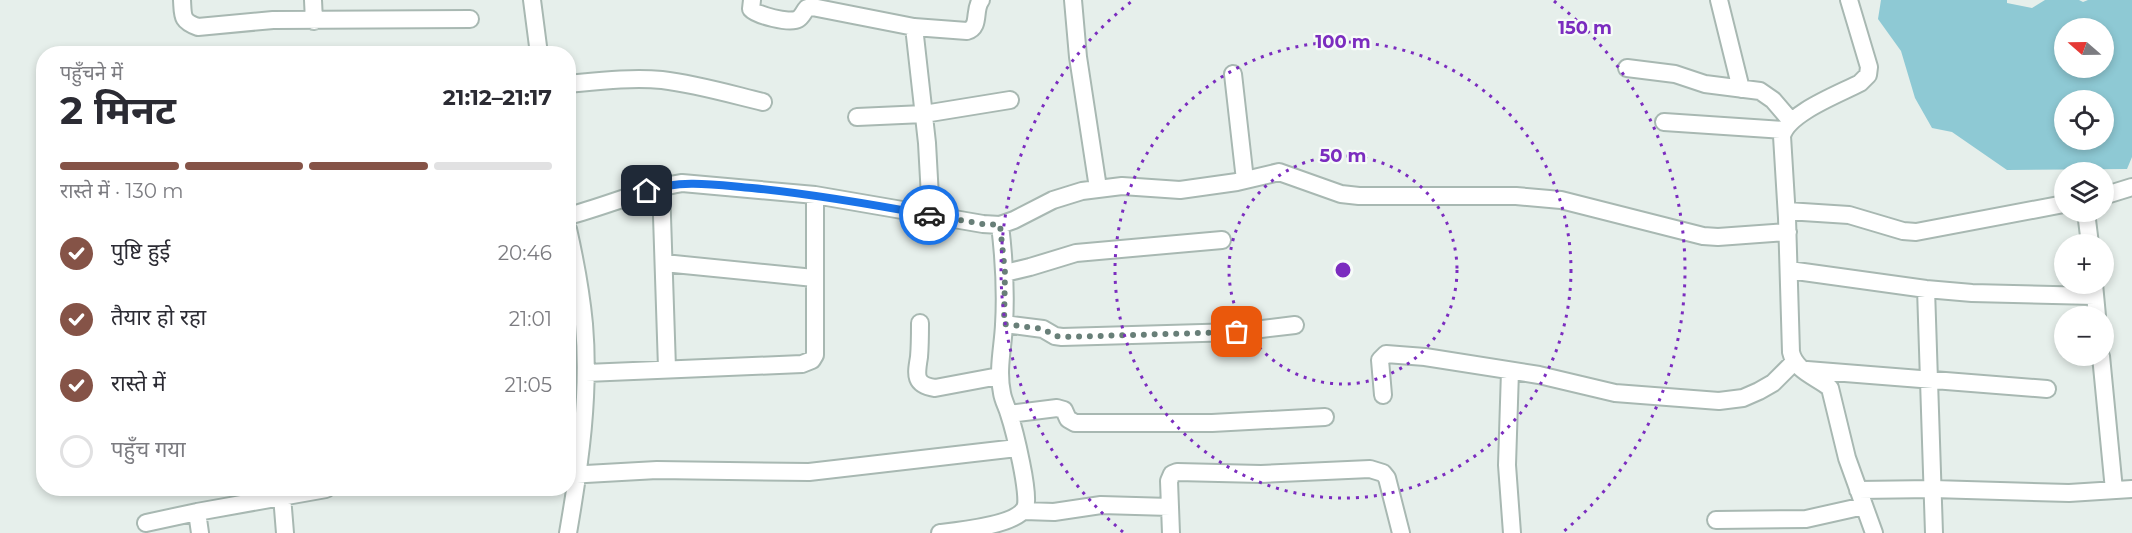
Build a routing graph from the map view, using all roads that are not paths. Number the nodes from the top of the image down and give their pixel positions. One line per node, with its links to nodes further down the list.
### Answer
1 (182, 0): 10 (street)
2 (313, 0): 10 (street)
3 (532, 0): 12 (street)
4 (752, 0): 11 (street)
5 (981, 0): 11 (street)
6 (1073, 0): 26 (street)
7 (1719, 0): 16 (street)
8 (1849, 0): 22 (street)
9 (470, 19): 10 (street)
10 (314, 21)
11 (914, 27): 19 (street)
12 (538, 46)
13 (1627, 68): 16 (street)
14 (1233, 74): 23 (street)
15 (576, 83): 18 (street)
16 (1741, 89): 22 (street)
17 (1010, 100): 19 (street)
18 (763, 102)
19 (924, 114): 20 (street); 32 (street)
20 (856, 117)
21 (1664, 122): 22 (street)
22 (1787, 126): 30 (street)
23 (1245, 180): 26 (street); 34 (street)
24 (661, 186): 28 (street); 31 (street); 36 (street)
25 (2132, 187): 27 (street)
26 (1098, 188): 33 (street)
27 (2114, 193)
28 (814, 195): 32 (street); 39 (street)
29 (2054, 206): 30 (street)
30 (1787, 211): 34 (street)
31 (576, 214)
32 (931, 215): 33 (street)
33 (1000, 225): 38 (street)
34 (1788, 232): 37 (street)
35 (1222, 240): 38 (street)
36 (664, 263): 39 (street); 48 (street)
37 (1789, 270): 40 (street); 46 (street)
38 (1005, 273): 44 (street)
39 (814, 278): 48 (street)
40 (1926, 289): 41 (street); 52 (street)
41 (2054, 291)
42 (576, 293): 50 (street)
43 (920, 323): 51 (street)
44 (1004, 324): 45 (street); 51 (street)
45 (1294, 325)
46 (1799, 366): 49 (street); 52 (street); 62 (street)
47 (2102, 366): 63 (street)
48 (667, 368): 50 (street)
49 (1510, 371): 54 (street); 79 (street)
50 (586, 372): 58 (street)
51 (999, 376): 55 (street)
52 (1929, 381): 53 (street); 60 (street)
53 (2047, 389)
54 (1383, 395)
55 (1009, 414): 56 (street); 57 (street)
56 (1325, 417)
57 (1017, 448): 59 (street); 68 (street)
58 (576, 451)
59 (576, 475)
60 (1933, 489): 62 (street); 63 (street); 81 (street)
61 (2132, 489): 63 (street)
62 (1858, 490): 66 (street)
63 (2114, 490)
64 (282, 496): 69 (street); 74 (street)
65 (571, 496): 75 (street)
66 (1864, 506): 70 (street); 80 (street)
67 (1170, 507): 68 (street); 77 (street); 78 (street)
68 (1023, 511): 72 (street)
69 (197, 512): 71 (street); 73 (street)
70 (1716, 520)
71 (146, 524)
72 (987, 530): 76 (street)
73 (200, 533)
74 (285, 533)
75 (568, 533)
76 (939, 533)
77 (1171, 533)
78 (1401, 533)
79 (1512, 533)
80 (1874, 533)
81 (1934, 533)

